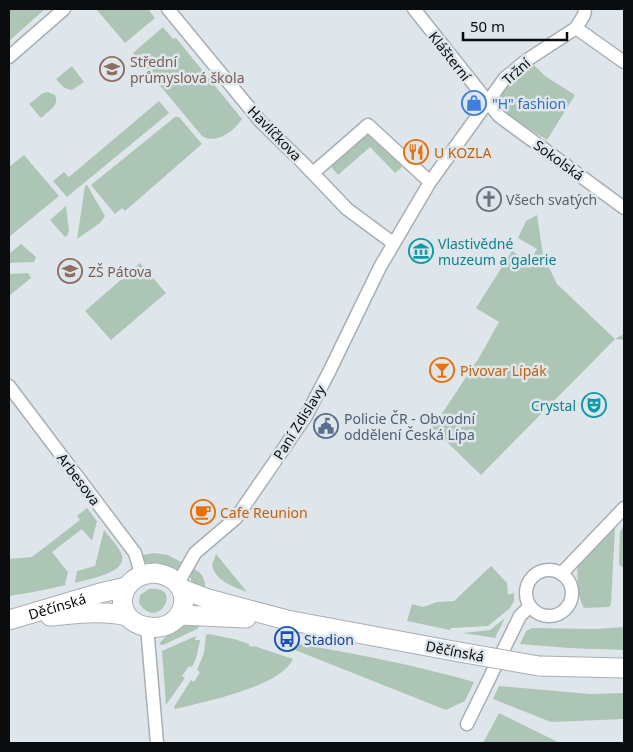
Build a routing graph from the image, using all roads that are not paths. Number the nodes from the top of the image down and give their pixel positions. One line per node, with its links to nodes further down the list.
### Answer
1 (64, 9): 6 (street)
2 (168, 9): 10 (street, Havlíčkova)
3 (414, 9): 8 (street, Klášterní)
4 (585, 9): 5 (street)
5 (576, 28): 7 (street); 8 (street, Tržní)
6 (9, 56)
7 (624, 62)
8 (487, 104): 9 (street, Klášterní); 11 (street, Tržní)
9 (518, 130): 12 (street, Sokolská)
10 (309, 169): 11 (street); 13 (street, Havlíčkova)
11 (430, 182): 13 (street, Paní Zdislavy)
12 (624, 208)
13 (393, 243): 18 (street, Paní Zdislavy)
14 (9, 386): 16 (street, Arbesova)
15 (624, 508): 17 (street)
16 (141, 574): 18 (main road, Děčínská); 19 (main road, Děčínská)
17 (561, 574): 20 (street); 20 (street)
18 (180, 586): 21 (main road); 24 (main road, Děčínská)
19 (126, 587): 22 (main road); 23 (main road, Děčínská)
20 (530, 606): 27 (street)
21 (179, 615): 24 (main road, Děčínská); 25 (main road, Děčínská)
22 (127, 616): 23 (main road, Děčínská); 25 (main road, Děčínská)
23 (13, 619)
24 (287, 620): 26 (main road, Děčínská, bridge)
25 (147, 627): 28 (street)
26 (624, 668)
27 (467, 724)
28 (157, 743)

